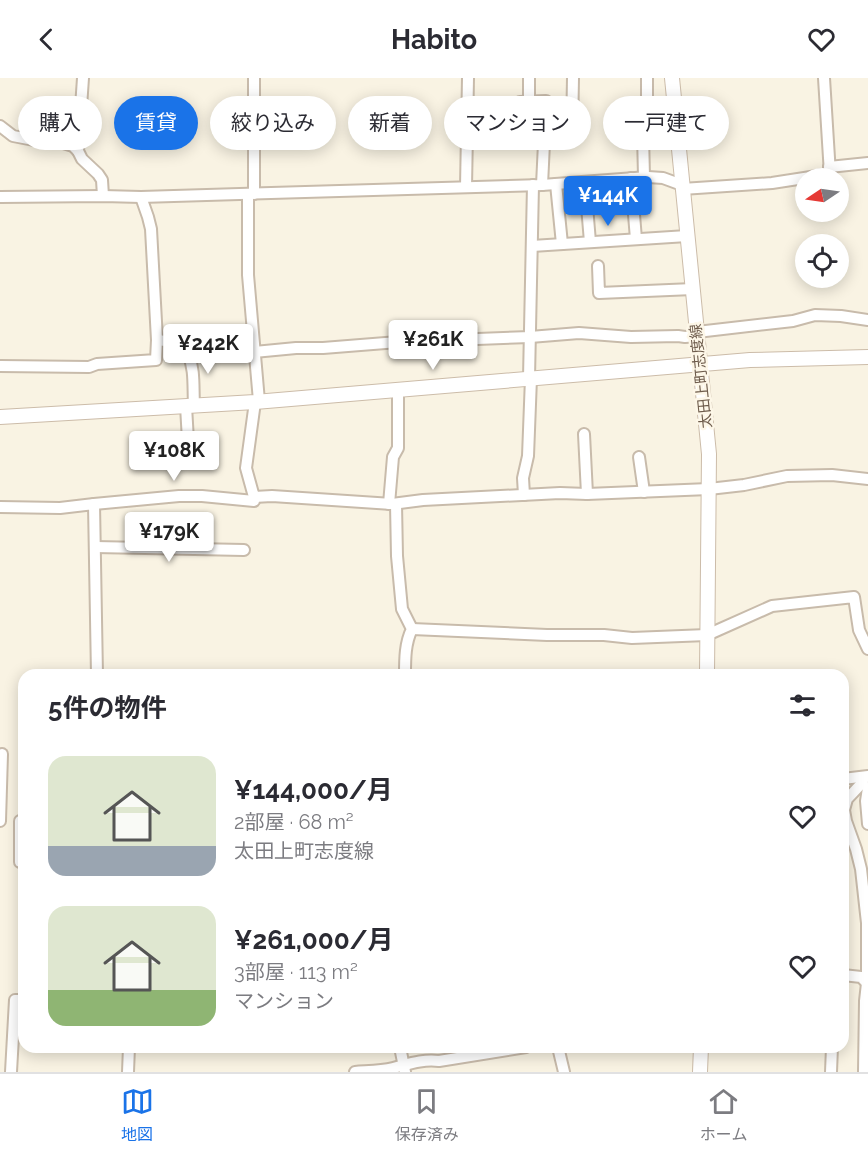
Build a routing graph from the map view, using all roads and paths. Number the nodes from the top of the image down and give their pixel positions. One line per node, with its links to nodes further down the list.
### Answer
1 (83, 78): 13 (street)
2 (254, 78): 23 (street)
3 (468, 78): 22 (street)
4 (529, 78): 9 (street)
5 (573, 78): 10 (street)
6 (647, 78): 16 (street)
7 (672, 78): 21 (street, 太田上町志度線)
8 (824, 78): 15 (street)
9 (526, 96)
10 (573, 96)
11 (0, 126): 13 (street)
12 (542, 150): 20 (street)
13 (78, 151): 24 (street)
14 (868, 163): 15 (street)
15 (829, 167): 21 (street)
16 (644, 177): 17 (street); 21 (street)
17 (631, 178): 18 (street); 28 (street)
18 (585, 182): 19 (street); 29 (street)
19 (556, 184): 20 (street); 30 (street)
20 (538, 185): 22 (street); 31 (street)
21 (682, 187): 27 (street, 太田上町志度線)
22 (466, 188): 23 (street)
23 (251, 194): 26 (street); 38 (street)
24 (103, 196): 25 (street); 26 (street)
25 (0, 197)
26 (141, 197): 37 (street)
27 (687, 236): 28 (street); 33 (street, 太田上町志度線)
28 (636, 239): 29 (street)
29 (590, 242): 30 (street)
30 (562, 244): 31 (street)
31 (532, 246): 36 (street)
32 (598, 266): 33 (street)
33 (693, 289): 35 (street, 太田上町志度線)
34 (868, 320): 35 (street)
35 (698, 334): 36 (street); 41 (street, 太田上町志度線)
36 (530, 337): 38 (street); 43 (street)
37 (157, 340): 38 (street); 42 (street)
38 (254, 352): 45 (street)
39 (188, 353): 46 (street)
40 (868, 357): 41 (street)
41 (701, 365): 43 (street); 52 (street, 太田上町志度線)
42 (0, 366)
43 (530, 378): 44 (street); 55 (street)
44 (398, 389): 45 (street); 58 (street)
45 (257, 402): 46 (street); 58 (street)
46 (190, 405): 47 (street); 50 (street)
47 (0, 417)
48 (584, 434): 54 (street)
49 (639, 456): 53 (street)
50 (189, 458)
51 (868, 479): 52 (street)
52 (709, 489): 53 (street); 63 (street, 太田上町志度線)
53 (644, 492): 54 (street)
54 (587, 494): 55 (street)
55 (524, 495): 58 (street)
56 (254, 501): 57 (street)
57 (94, 504): 59 (street); 60 (street)
58 (392, 504): 62 (street)
59 (0, 507)
60 (95, 547): 61 (street); 65 (street)
61 (244, 550)
62 (412, 629): 63 (street); 66 (street)
63 (707, 635): 64 (street); 67 (street, 太田上町志度線)
64 (868, 649)
65 (98, 669)
66 (405, 669)
67 (707, 669)
68 (2, 754): 71 (street)
69 (849, 780): 70 (street)
70 (866, 782): 72 (street); 75 (street)
71 (0, 786): 74 (street)
72 (849, 799)
73 (18, 821): 74 (street)
74 (0, 822)
75 (868, 824)
76 (849, 829): 78 (street)
77 (849, 975): 78 (street)
78 (867, 983): 93 (street)
79 (18, 1000): 87 (street)
80 (129, 1053): 88 (street)
81 (401, 1053): 86 (street)
82 (491, 1053): 86 (street)
83 (560, 1053): 90 (street)
84 (701, 1053): 91 (street)
85 (832, 1053): 92 (street)
86 (404, 1068): 89 (street)
87 (11, 1072)
88 (128, 1072)
89 (355, 1072)
90 (564, 1072)
91 (700, 1072)
92 (831, 1072)
93 (864, 1072)

